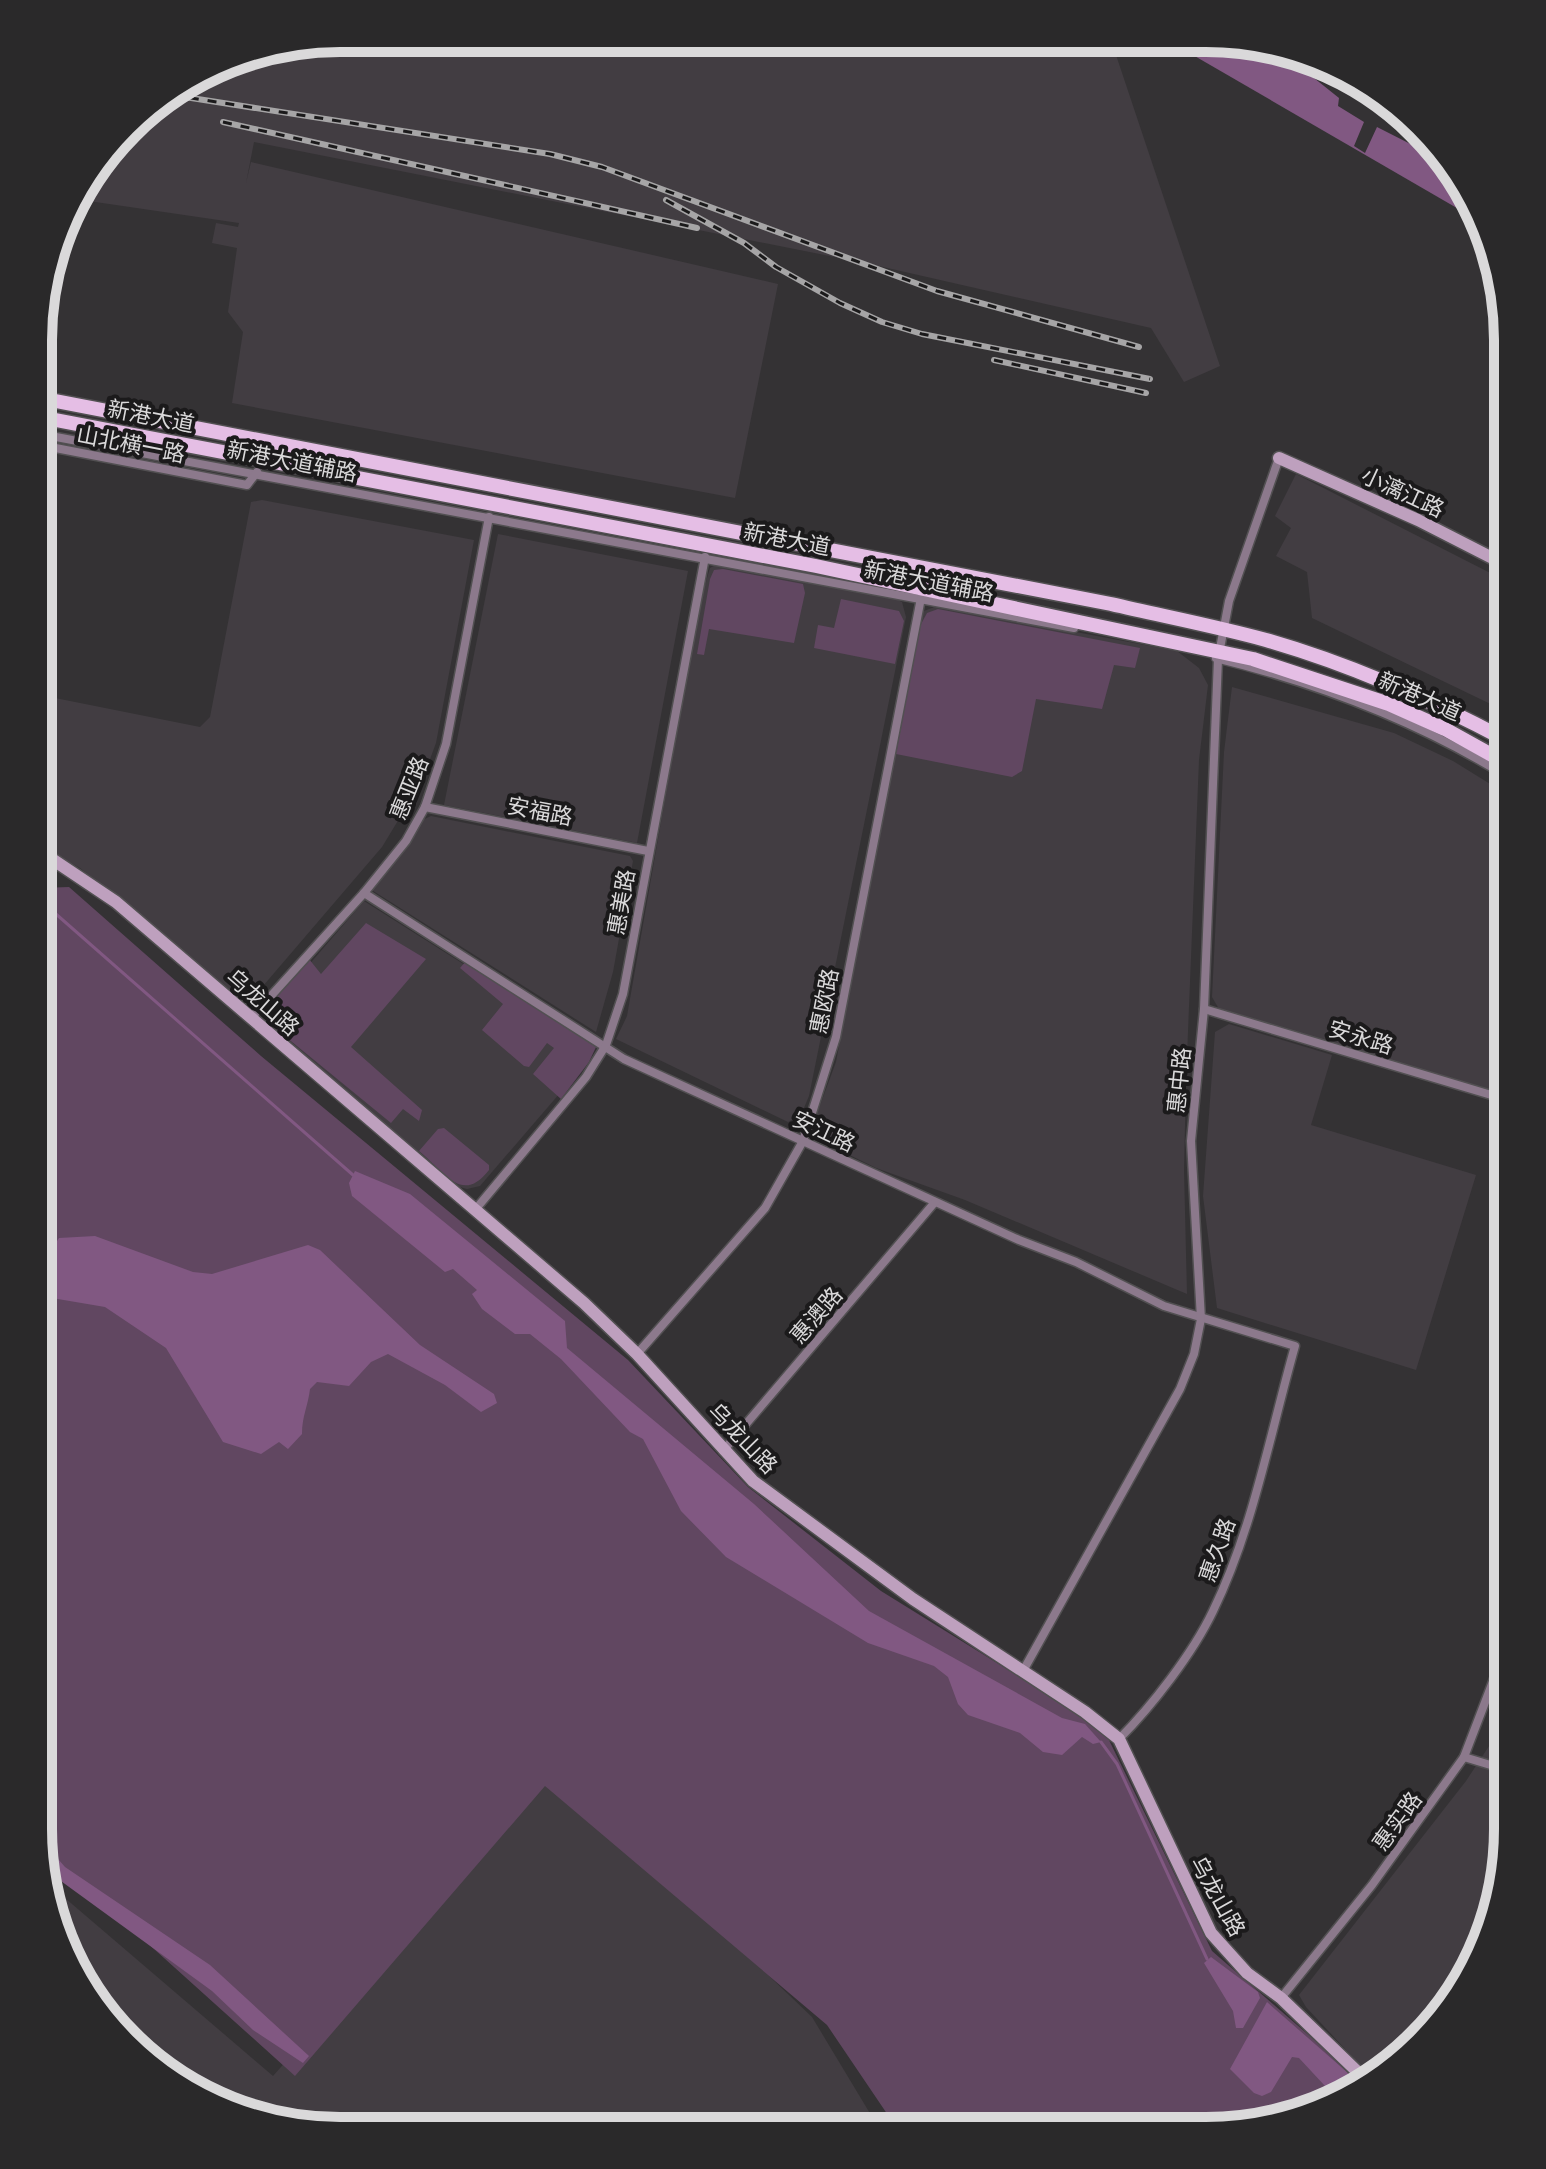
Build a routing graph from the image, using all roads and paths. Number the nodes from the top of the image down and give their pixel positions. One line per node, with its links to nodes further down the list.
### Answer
1 (52, 400): 11 (main road, 新港大道)
2 (52, 419): 12 (main road, 新港大道)
3 (52, 436): 6 (street, 新港大道辅路)
4 (52, 447): 6 (street, 山北横一路)
5 (1279, 458): 9 (street, 小漓江路); 11 (street, 惠中路)
6 (257, 472): 7 (street, 新港大道辅路)
7 (489, 517): 8 (street, 新港大道辅路); 16 (street, 惠亚路)
8 (705, 557): 10 (street, 新港大道辅路); 17 (street, 惠美路)
9 (1494, 559)
10 (921, 598): 12 (street, 新港大道辅路); 24 (street, 惠欧路)
11 (1224, 630): 12 (street, 惠中路); 13 (main road, 新港大道)
12 (1219, 655): 14 (main road, 新港大道); 15 (street, 新港大道辅路); 20 (street, 惠中路)
13 (1494, 734)
14 (1494, 756)
15 (1494, 770)
16 (425, 807): 17 (street, 安福路); 19 (street, 惠亚路)
17 (648, 851): 22 (street, 惠美路)
18 (52, 859): 21 (street, 乌龙山路)
19 (364, 893): 21 (street, 惠亚路); 22 (street, 安江路)
20 (1204, 1009): 23 (street, 安永路); 27 (street, 惠中路)
21 (251, 1018): 26 (street, 乌龙山路)
22 (606, 1045): 24 (street, 安江路); 26 (street, 惠美路)
23 (1494, 1096)
24 (803, 1141): 25 (street, 安江路); 29 (street, 惠欧路)
25 (935, 1202): 27 (street, 安江路); 30 (street, 惠澳路)
26 (475, 1210): 29 (street, 乌龙山路)
27 (1201, 1319): 28 (street, 安江路); 31 (street, 惠中路)
28 (1295, 1346): 33 (street, 惠久路)
29 (637, 1354): 30 (street, 乌龙山路)
30 (723, 1451): 31 (street, 乌龙山路)
31 (1023, 1671): 33 (street, 乌龙山路)
32 (1494, 1679): 34 (street, 惠实路)
33 (1119, 1739): 36 (street, 乌龙山路)
34 (1464, 1757): 35 (street); 36 (street, 惠实路)
35 (1494, 1766)
36 (1281, 1998): 37 (street, 乌龙山路)
37 (1358, 2073)

